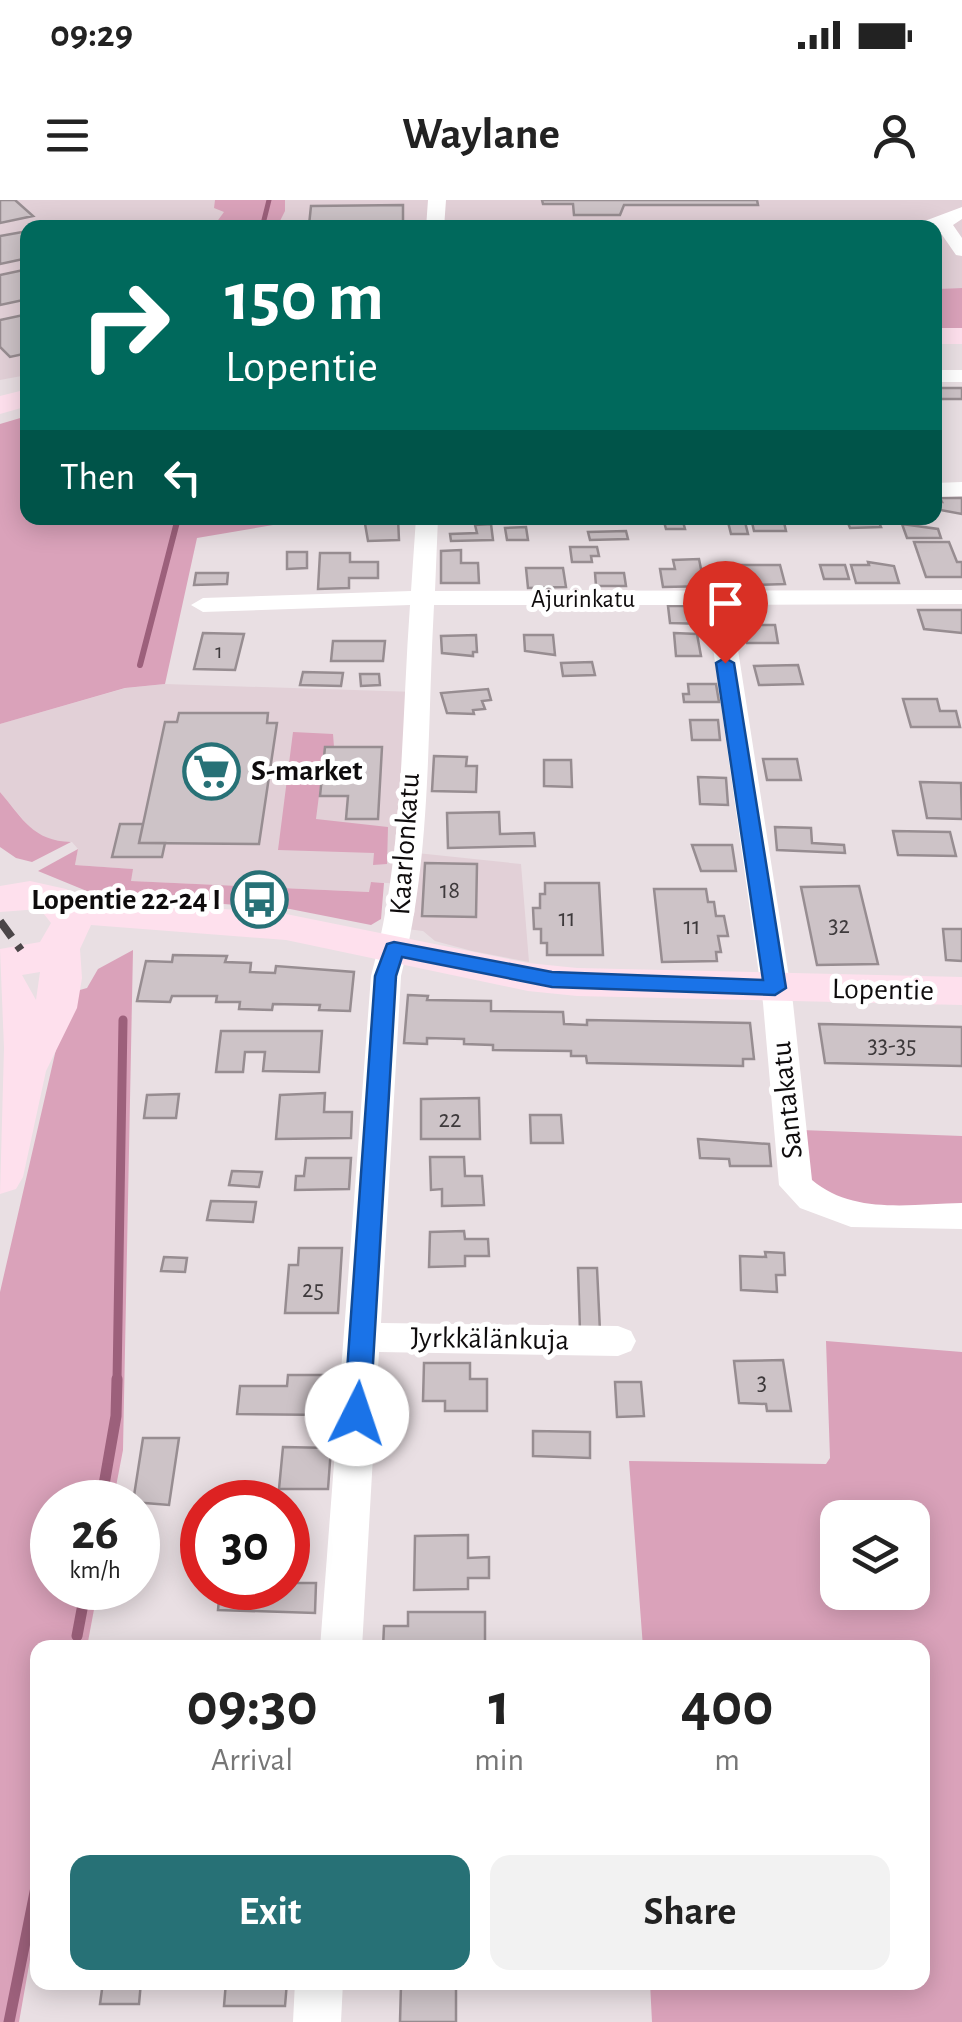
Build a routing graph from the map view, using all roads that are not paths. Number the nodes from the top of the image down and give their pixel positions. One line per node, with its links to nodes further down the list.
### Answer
1 (962, 212): 2 (street)
2 (943, 223): 3 (street)
3 (962, 251)
4 (426, 525): 6 (street, Kaarlonkatu)
5 (962, 597): 7 (street, Ajurinkatu)
6 (420, 598): 7 (street, Ajurinkatu); 8 (street, Ajurinkatu); 11 (street, Kaarlonkatu)
7 (718, 599): 14 (street, Santakatu)
8 (203, 605)
9 (0, 870): 10 (street)
10 (44, 918): 11 (street, Lopentie); 12 (street, Lopentie); 16 (street)
11 (394, 949): 14 (street, Lopentie); 19 (street, Kaarlonkatu)
12 (0, 964)
13 (0, 974): 16 (street)
14 (775, 988): 15 (street, Lopentie); 18 (street, Santakatu)
15 (962, 991)
16 (26, 1068): 17 (street)
17 (2, 1160)
18 (962, 1216)
19 (362, 1337): 20 (street, Jyrkkälänkuja); 21 (street, Kaarlonkatu)
20 (618, 1341)
21 (343, 1640)
22 (319, 1990): 23 (street)
23 (317, 2022)

